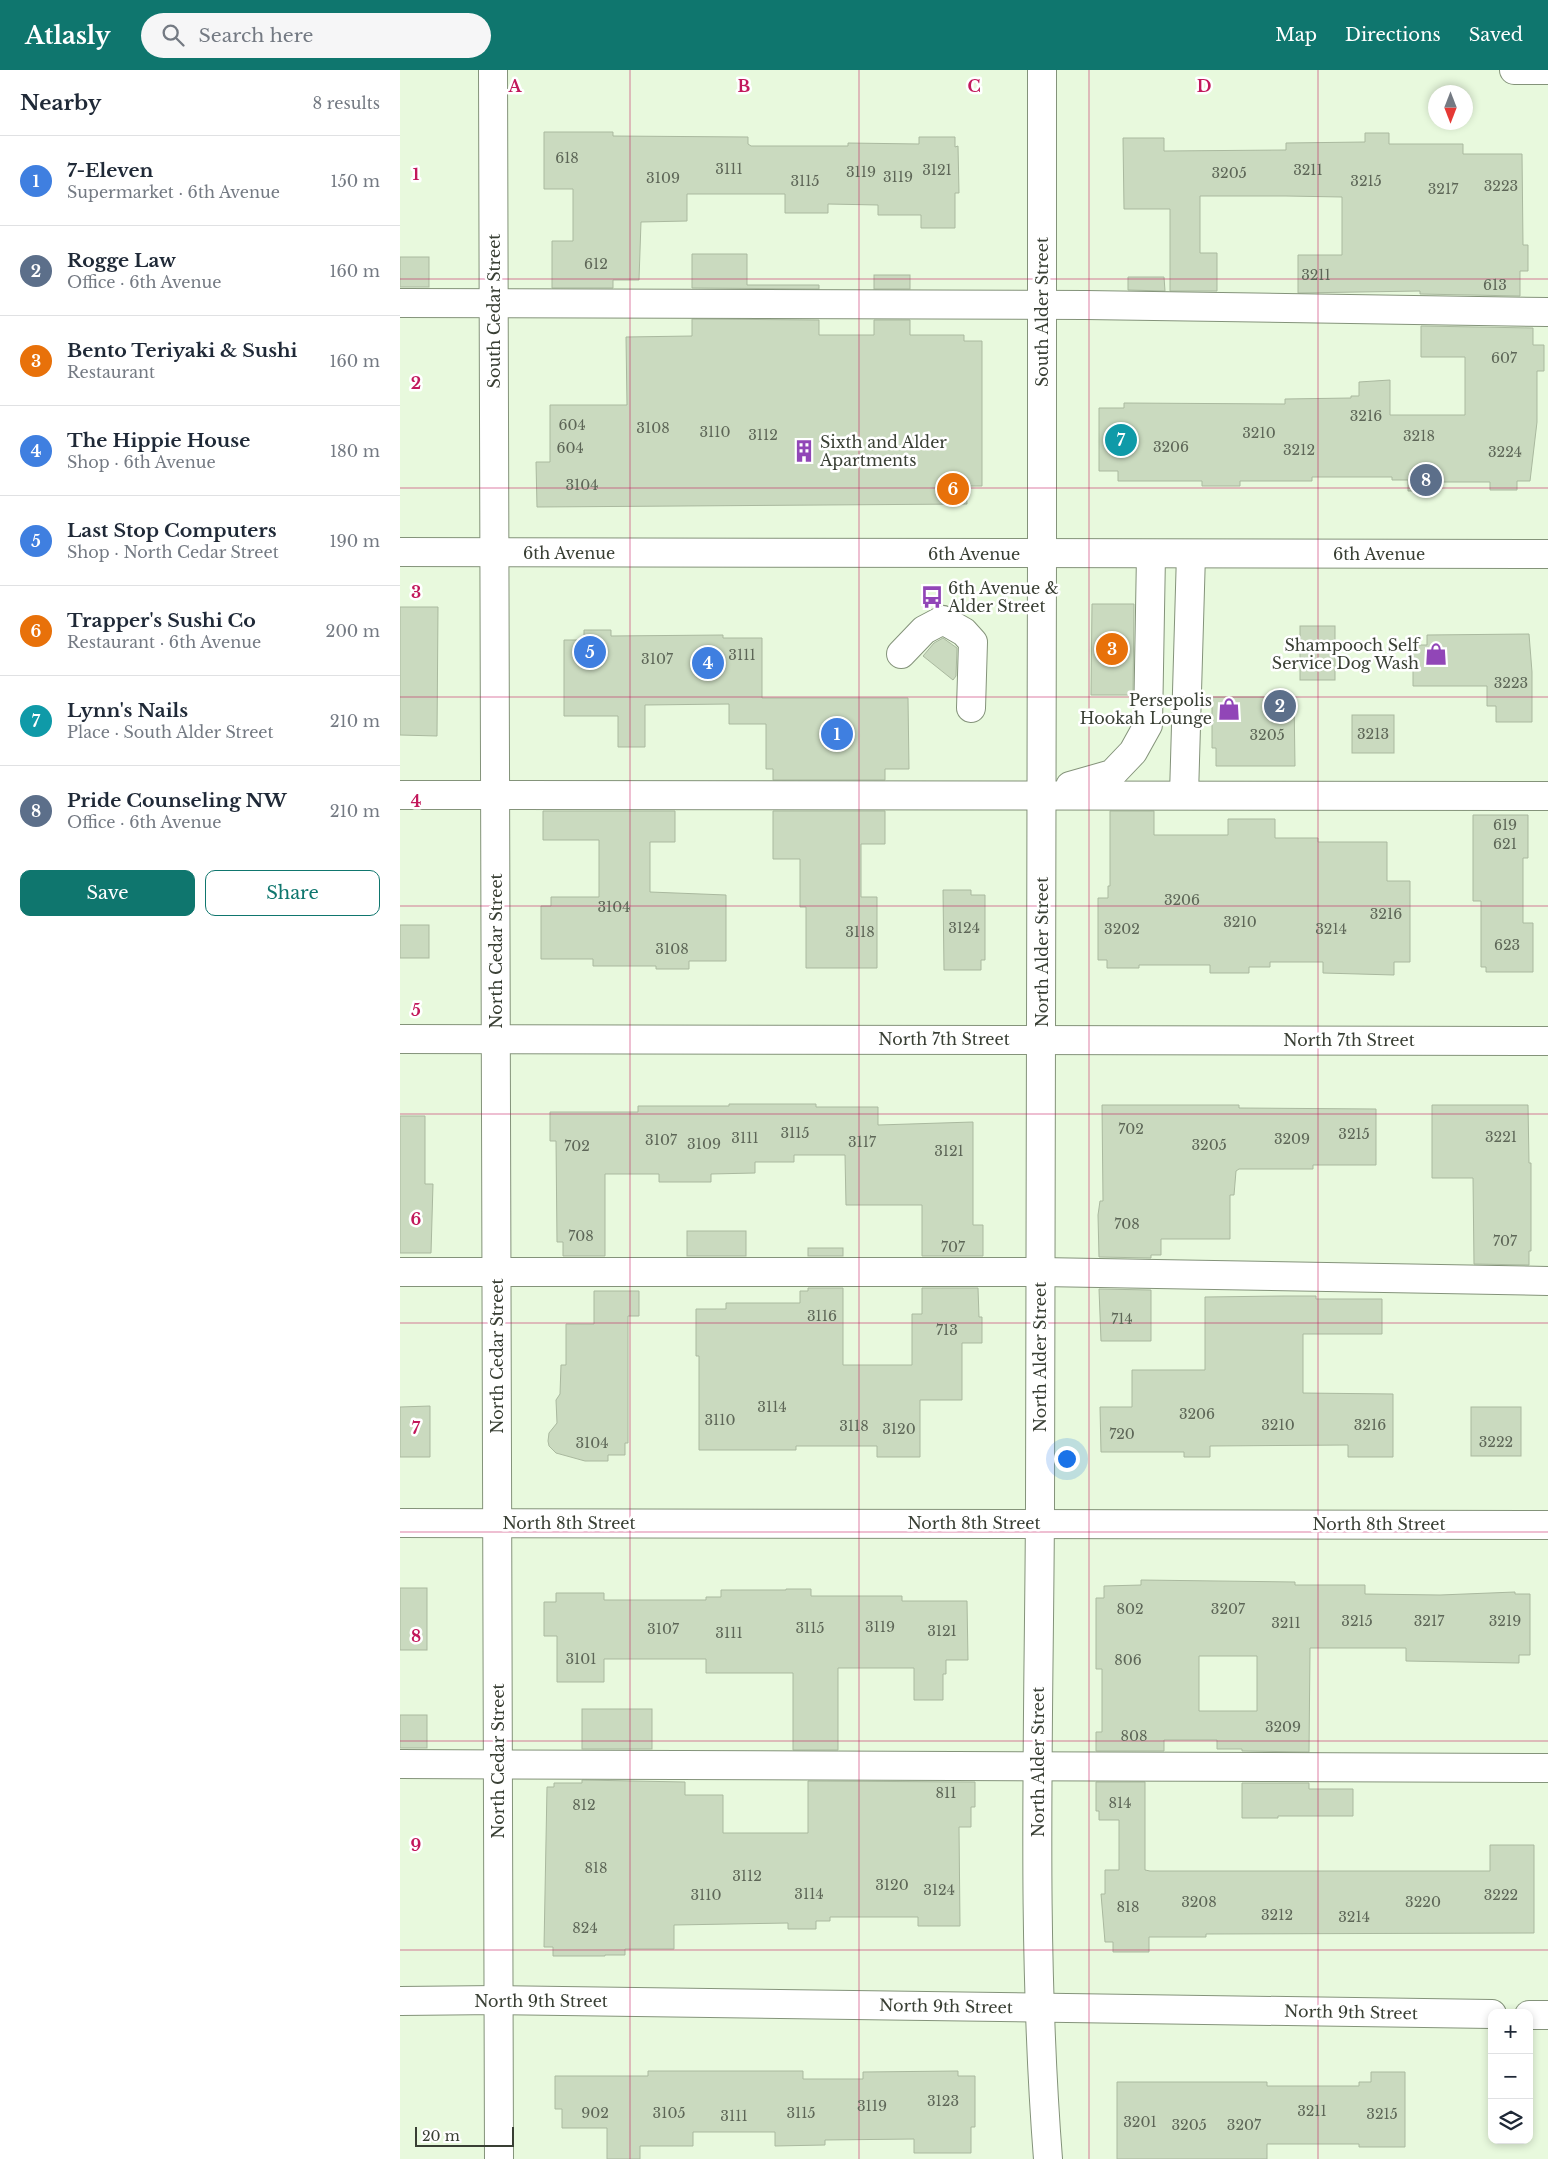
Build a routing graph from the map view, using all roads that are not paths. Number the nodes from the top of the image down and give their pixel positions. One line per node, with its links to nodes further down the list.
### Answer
1 (493, 70): 6 (street, South Cedar Street)
2 (1042, 70): 7 (street, South Alder Street)
3 (1514, 70): 4 (street)
4 (1548, 70)
5 (400, 303): 6 (street)
6 (494, 303): 7 (street); 10 (street, South Cedar Street)
7 (1042, 305): 8 (street); 11 (street, South Alder Street)
8 (1548, 312)
9 (400, 552): 10 (street, 6th Avenue)
10 (495, 553): 11 (street, 6th Avenue); 18 (street, North Cedar Street)
11 (1042, 554): 12 (street, 6th Avenue); 19 (street, North Alder Street)
12 (1151, 554): 13 (street, 6th Avenue); 19 (street)
13 (1191, 554): 14 (street, 6th Avenue); 20 (street)
14 (1548, 554)
15 (902, 654): 16 (street)
16 (971, 708)
17 (400, 795): 18 (street)
18 (496, 795): 19 (street); 23 (street, North Cedar Street)
19 (1042, 795): 20 (street); 24 (street, North Alder Street)
20 (1184, 795): 21 (street)
21 (1548, 796)
22 (400, 1039): 23 (street, North 7th Street)
23 (496, 1039): 24 (street, North 7th Street); 27 (street, North Cedar Street)
24 (1041, 1039): 25 (street, North 7th Street); 28 (street, North Alder Street)
25 (1548, 1041)
26 (400, 1272): 27 (street)
27 (497, 1272): 28 (street); 31 (street, North Cedar Street)
28 (1041, 1272): 29 (street); 32 (street, North Alder Street)
29 (1548, 1281)
30 (400, 1523): 31 (street, North 8th Street)
31 (497, 1523): 32 (street, North 8th Street); 35 (street, North Cedar Street)
32 (1040, 1523): 33 (street, North 8th Street); 36 (street, North Alder Street)
33 (1548, 1525)
34 (400, 1764): 35 (street)
35 (498, 1764): 36 (street); 38 (street, North Cedar Street)
36 (1036, 1766): 37 (street); 40 (street, North Alder Street)
37 (1548, 1768)
38 (499, 2000): 39 (street, North 9th Street); 40 (street, North 9th Street); 44 (street, North Cedar Street)
39 (400, 2001)
40 (1040, 2007): 41 (street, North 9th Street); 45 (street, North Alder Street)
41 (1488, 2014)
42 (1533, 2015): 43 (street)
43 (1548, 2015)
44 (499, 2159)
45 (1048, 2159)

